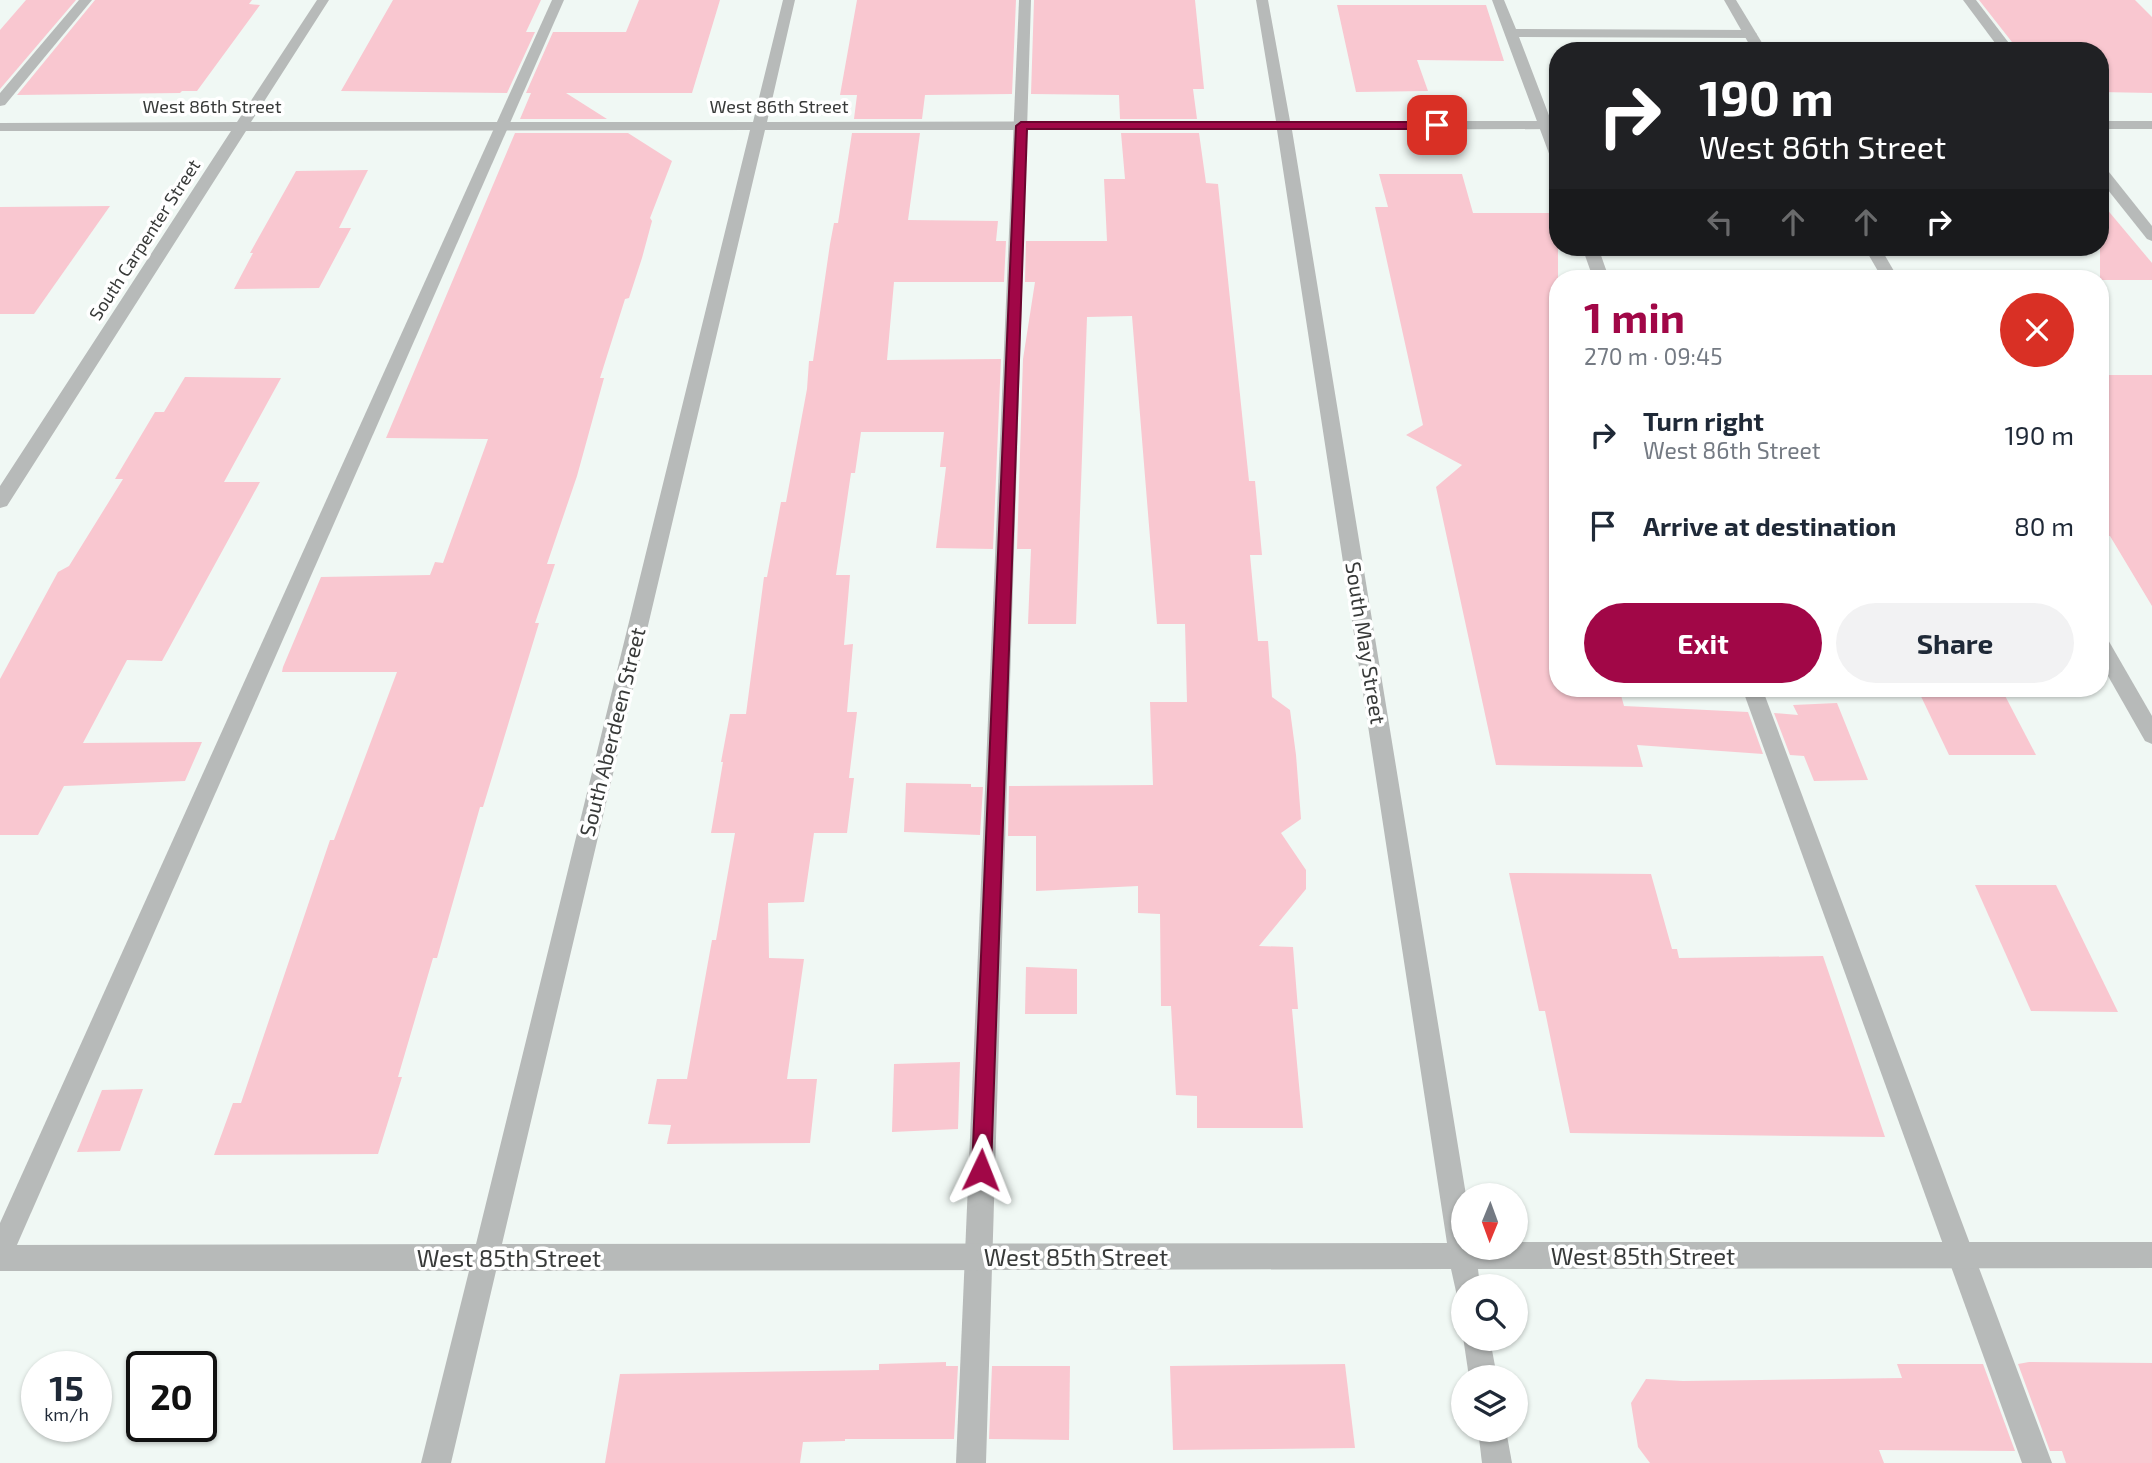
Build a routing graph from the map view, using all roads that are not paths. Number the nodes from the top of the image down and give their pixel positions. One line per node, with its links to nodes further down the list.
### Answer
1 (86, 0): 14 (street)
2 (323, 0): 23 (street, South Carpenter Street)
3 (558, 0): 24 (street)
4 (789, 0): 19 (street, South Aberdeen Street)
5 (1025, 0): 20 (street)
6 (1262, 0): 21 (street, South May Street)
7 (1498, 0): 10 (street)
8 (1730, 0): 11 (street)
9 (1969, 0): 13 (street)
10 (1510, 33): 11 (street); 15 (street)
11 (1750, 34): 12 (street)
12 (1755, 42)
13 (2001, 42)
14 (0, 102)
15 (1549, 121)
16 (1549, 125): 21 (street, West 86th Street)
17 (2109, 125): 18 (street)
18 (2152, 125)
19 (759, 126): 20 (street, West 86th Street); 24 (street, West 86th Street); 38 (street, South Aberdeen Street)
20 (1021, 126): 21 (street, West 86th Street); 35 (street)
21 (1284, 126): 31 (street, South May Street)
22 (0, 127): 23 (street, West 86th Street)
23 (242, 127): 24 (street, West 86th Street); 27 (street, South Carpenter Street)
24 (503, 127): 34 (street)
25 (2109, 181): 26 (street)
26 (2152, 236)
27 (0, 501)
28 (2109, 660): 30 (street)
29 (1755, 697): 32 (street)
30 (2152, 735)
31 (1451, 1188)
32 (1961, 1255): 33 (street, West 85th Street); 37 (street, West 85th Street); 43 (street)
33 (2152, 1255)
34 (0, 1256): 38 (street, West 85th Street)
35 (979, 1258): 36 (street, West 85th Street); 38 (street, West 85th Street); 41 (street)
36 (1451, 1258)
37 (1528, 1258)
38 (486, 1259): 40 (street, South Aberdeen Street)
39 (1494, 1442): 42 (street)
40 (436, 1463)
41 (971, 1463)
42 (1497, 1463)
43 (2038, 1463)

